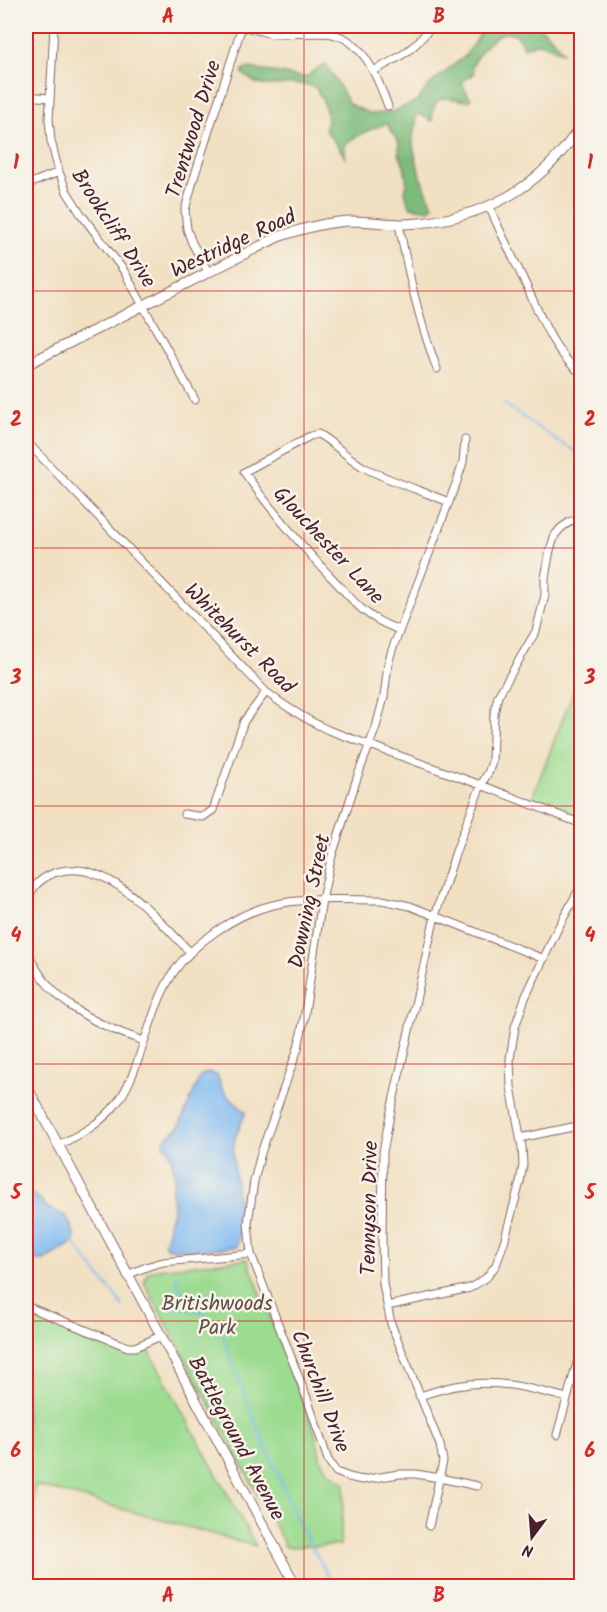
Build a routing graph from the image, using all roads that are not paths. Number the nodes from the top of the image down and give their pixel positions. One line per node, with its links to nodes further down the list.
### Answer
1 (54, 26): 8 (street, Brookcliff Drive)
2 (242, 26): 5 (street); 15 (street, Trentwood Drive)
3 (304, 26): 5 (street)
4 (431, 26): 6 (street)
5 (304, 34): 6 (street)
6 (373, 71): 9 (street)
7 (26, 96): 8 (street)
8 (50, 98): 11 (street, Brookcliff Drive)
9 (388, 106)
10 (582, 124): 13 (main road, Westridge Road)
11 (58, 172): 12 (street); 16 (street, Brookcliff Drive)
12 (26, 185)
13 (489, 206): 14 (main road, Westridge Road); 19 (street)
14 (399, 224): 15 (main road, Westridge Road); 18 (street)
15 (209, 273): 16 (main road, Westridge Road)
16 (143, 304): 17 (main road, Westridge Road); 20 (street, Brookcliff Drive)
17 (26, 365)
18 (437, 369)
19 (582, 374)
20 (195, 400)
21 (465, 440): 23 (street, Downing Street)
22 (26, 441): 26 (street, Whitehurst Road)
23 (449, 502): 25 (street, Downing Street); 25 (street, Glouchester Lane)
24 (571, 520): 28 (street, Tennyson Drive)
25 (399, 630): 27 (street, Downing Street)
26 (266, 692): 27 (street, Whitehurst Road); 29 (street)
27 (370, 745): 28 (street, Whitehurst Road); 32 (street, Downing Street)
28 (481, 785): 30 (street, Whitehurst Road); 34 (street, Tennyson Drive)
29 (184, 814)
30 (582, 824)
31 (582, 884): 37 (street)
32 (322, 900): 34 (street); 36 (street); 43 (street, Downing Street)
33 (26, 906): 36 (street)
34 (435, 915): 37 (street); 46 (street, Tennyson Drive)
35 (26, 947): 38 (street)
36 (190, 952): 38 (street)
37 (544, 959): 41 (street)
38 (144, 1041): 42 (street)
39 (26, 1085): 42 (main road, Battleground Avenue)
40 (582, 1125): 41 (street)
41 (520, 1138): 46 (street)
42 (58, 1145): 44 (main road, Battleground Avenue)
43 (251, 1254): 44 (street); 52 (street, Churchill Drive)
44 (127, 1275): 47 (main road, Battleground Avenue)
45 (26, 1306): 47 (street)
46 (387, 1306): 49 (street, Tennyson Drive)
47 (161, 1336): 55 (main road, Battleground Avenue)
48 (582, 1345): 50 (street)
49 (419, 1396): 50 (street); 52 (street, Tennyson Drive)
50 (567, 1398): 51 (street)
51 (557, 1435)
52 (440, 1478): 53 (street, Churchill Drive); 54 (street, Tennyson Drive)
53 (477, 1486)
54 (429, 1526)
55 (296, 1587)

